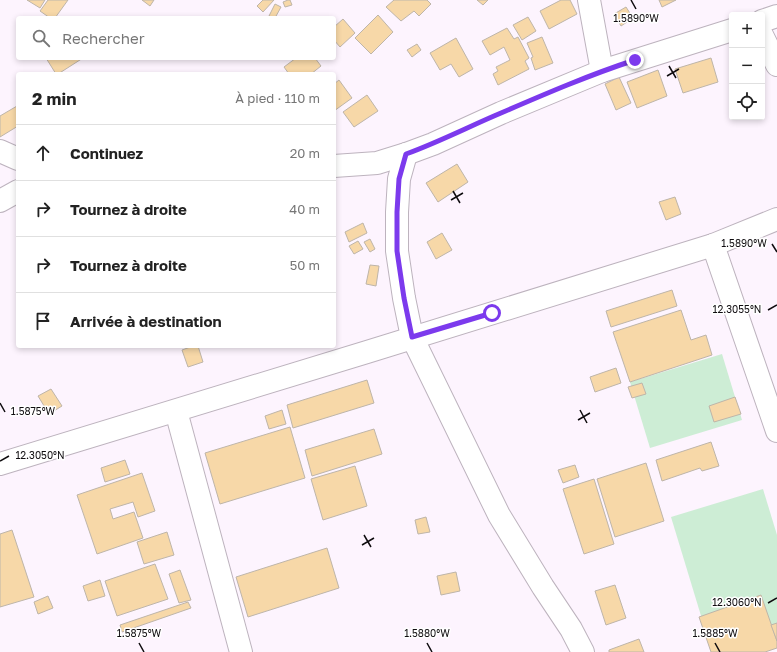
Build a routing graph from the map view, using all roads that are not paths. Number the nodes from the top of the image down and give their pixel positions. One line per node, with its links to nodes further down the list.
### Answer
1 (589, 0): 7 (street)
2 (777, 16): 3 (street)
3 (765, 20)
4 (729, 31): 7 (street)
5 (765, 41): 6 (street)
6 (777, 65)
7 (602, 71): 9 (street)
8 (0, 151): 10 (street)
9 (406, 154): 11 (street); 16 (street)
10 (16, 158)
11 (336, 166)
12 (16, 192): 13 (street)
13 (0, 201)
14 (777, 219): 15 (street)
15 (713, 245): 16 (street); 18 (street)
16 (412, 337): 17 (street); 21 (street)
17 (176, 411): 19 (street); 20 (street)
18 (777, 431)
19 (0, 464)
20 (242, 652)
21 (583, 652)

